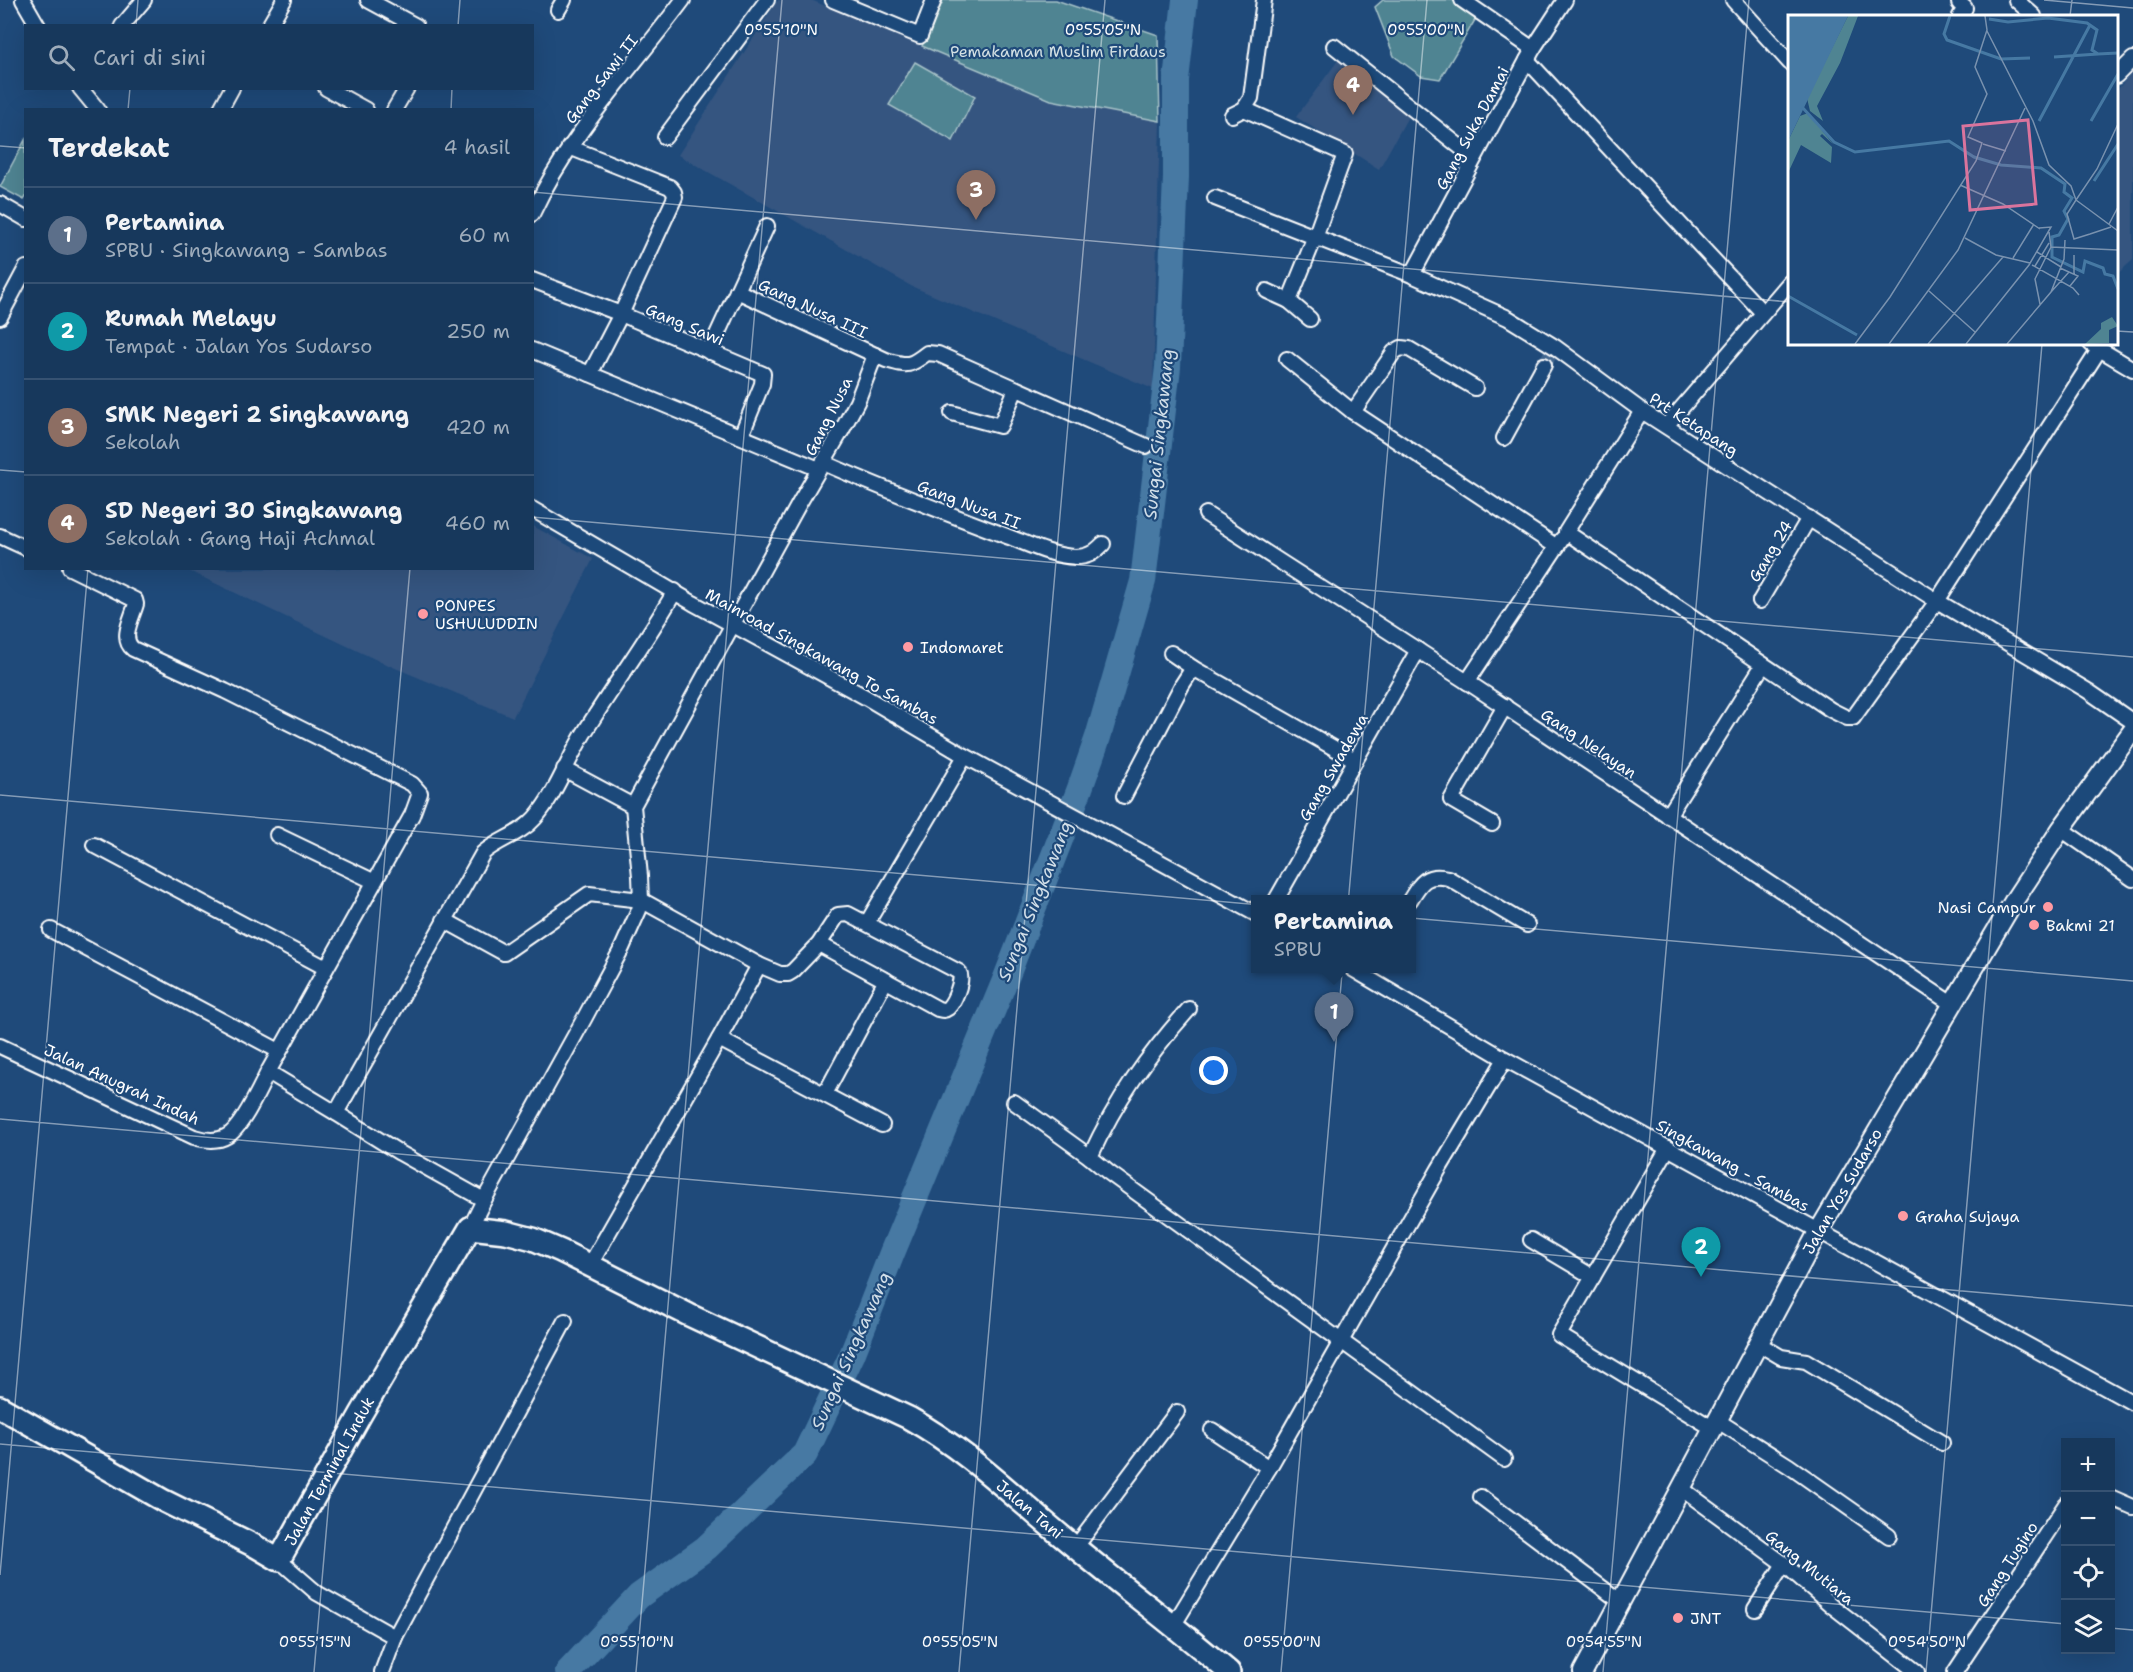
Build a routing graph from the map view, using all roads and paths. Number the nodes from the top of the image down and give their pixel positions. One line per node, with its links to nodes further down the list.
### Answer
1 (23, 0): 15 (street)
2 (144, 0): 16 (street)
3 (284, 0): 17 (street)
4 (368, 0): 18 (street)
5 (683, 0): 31 (street, Gang Sawi II)
6 (767, 0): 30 (street)
7 (832, 0): 8 (street)
8 (934, 0)
9 (1264, 0): 38 (street)
10 (1462, 0): 20 (street)
11 (1566, 0): 20 (street, Gang Suka Damai)
12 (1735, 0): 21 (street)
13 (2016, 0): 14 (street)
14 (2033, 15)
15 (37, 24)
16 (124, 24)
17 (270, 24)
18 (412, 24)
19 (1334, 46): 32 (street)
20 (1530, 54): 32 (street, Gang Suka Damai); 46 (street)
21 (1788, 61)
22 (82, 90): 26 (street)
23 (231, 90): 27 (street)
24 (330, 90): 28 (street)
25 (406, 90): 29 (street)
26 (96, 108)
27 (221, 108)
28 (362, 108)
29 (395, 108)
30 (665, 136)
31 (569, 147): 35 (street, Gang Sawi II); 47 (street)
32 (1474, 158): 40 (street, Gang Suka Damai)
33 (1215, 198): 38 (street, Prt Ketapang)
34 (0, 204): 36 (street)
35 (534, 210)
36 (24, 218)
37 (766, 226): 43 (street)
38 (1315, 237): 40 (street, Prt Ketapang); 45 (street)
39 (24, 272): 48 (street)
40 (1412, 275): 54 (street, Prt Ketapang)
41 (534, 281): 47 (street, Gang Sawi)
42 (1788, 284): 46 (street)
43 (737, 291): 52 (street); 53 (street, Gang Nusa III)
44 (1267, 291): 45 (street)
45 (1289, 301): 49 (street)
46 (1763, 313): 63 (street)
47 (621, 314): 52 (street, Gang Sawi); 57 (street)
48 (0, 317)
49 (1310, 319)
50 (2095, 347): 56 (street); 79 (street)
51 (534, 351): 57 (street, Gang Nusa II)
52 (709, 352): 64 (street, Gang Sawi)
53 (875, 355): 59 (street); 67 (street, Gang Nusa)
54 (1550, 355): 60 (street, Prt Ketapang); 65 (street)
55 (1287, 359): 61 (street)
56 (2133, 369)
57 (590, 374): 64 (street, Gang Nusa II)
58 (1475, 388): 61 (street)
59 (1016, 389): 62 (street); 66 (street)
60 (1642, 411): 63 (street, Prt Ketapang); 71 (street)
61 (1353, 412): 75 (street)
62 (952, 413)
63 (1666, 426): 70 (street, Prt Ketapang)
64 (741, 436): 67 (street, Gang Nusa II)
65 (1504, 438)
66 (1146, 446)
67 (821, 466): 73 (street, Gang Nusa II); 80 (street, Gang Nusa)
68 (534, 511): 77 (street, Mainroad Singkawang To Sambas)
69 (1206, 514): 81 (street, Gang Nelayan)
70 (1809, 518): 78 (street, Gang 24); 79 (street, Prt Ketapang)
71 (1566, 532): 75 (street); 83 (street)
72 (0, 536): 74 (street)
73 (1103, 544)
74 (24, 547)
75 (1557, 547): 85 (street)
76 (74, 570): 100 (street, Jalan Anugrah Indah)
77 (675, 591): 80 (street, Mainroad Singkawang To Sambas); 91 (street)
78 (1760, 601)
79 (1937, 601): 83 (street); 87 (street, Prt Ketapang)
80 (734, 625): 89 (street, Mainroad Singkawang To Sambas); 93 (street, Gang Nusa)
81 (1418, 650): 85 (street, Gang Nelayan); 90 (street, Gang Swadewa)
82 (1171, 653): 84 (street)
83 (1763, 665): 94 (street)
84 (1193, 668): 90 (street); 92 (street)
85 (1467, 682): 86 (street, Gang Nelayan)
86 (1505, 706): 94 (street, Gang Nelayan); 95 (street)
87 (2133, 722)
88 (2133, 730): 96 (main road, Jalan Yos Sudarso)
89 (965, 756): 104 (street, Mainroad Singkawang To Sambas); 106 (street)
90 (1355, 760): 101 (street, Gang Swadewa)
91 (564, 769): 93 (street); 105 (street)
92 (1124, 796)
93 (633, 806): 103 (street)
94 (1668, 816): 114 (street, Gang Nelayan)
95 (1492, 824)
96 (2061, 829): 99 (street); 114 (main road, Jalan Yos Sudarso)
97 (277, 835): 100 (street)
98 (94, 845): 111 (street)
99 (2133, 879)
100 (373, 881): 111 (street, Jalan Anugrah Indah)
101 (1279, 895)
102 (1413, 895): 107 (street)
103 (641, 900): 105 (street); 110 (street); 127 (street, Jalan Terminal Induk)
104 (1251, 911)
105 (444, 920): 123 (street)
106 (867, 923): 109 (street); 113 (street)
107 (1527, 925)
108 (51, 930): 118 (street)
109 (819, 944): 110 (street); 113 (street)
110 (759, 965): 116 (street)
111 (326, 968): 118 (street, Jalan Anugrah Indah)
112 (1363, 973): 119 (street, Singkawang - Sambas)
113 (886, 980): 121 (street)
114 (1952, 1004): 129 (main road, Jalan Yos Sudarso)
115 (1189, 1009): 126 (street)
116 (719, 1039): 121 (street); 131 (street)
117 (0, 1046): 120 (street, Jalan Anugrah Indah)
118 (279, 1051): 120 (street, Jalan Anugrah Indah)
119 (1505, 1059): 125 (street, Singkawang - Sambas); 134 (street)
120 (268, 1072): 123 (street)
121 (825, 1094): 124 (street)
122 (1014, 1102): 126 (street)
123 (336, 1113): 127 (street)
124 (882, 1125)
125 (1668, 1148): 129 (street, Singkawang - Sambas); 132 (street)
126 (1090, 1157): 134 (street)
127 (484, 1200): 128 (street, Jalan Terminal Induk)
128 (470, 1228): 131 (highway, Jalan Tani); 151 (highway, Jalan Terminal Induk)
129 (1818, 1232): 135 (main road, Jalan Yos Sudarso); 136 (street, Singkawang - Sambas)
130 (1531, 1240): 132 (street)
131 (590, 1265): 150 (highway, Jalan Tani)
132 (1593, 1277): 139 (street)
133 (565, 1321): 156 (street)
134 (1341, 1342): 142 (street); 143 (street)
135 (1759, 1344): 139 (main road, Jalan Yos Sudarso); 141 (street)
136 (2133, 1403)
137 (0, 1407): 151 (highway, Jalan Terminal Induk)
138 (1177, 1412): 150 (street)
139 (1716, 1425): 144 (main road, Jalan Yos Sudarso); 149 (street)
140 (1212, 1430): 143 (street)
141 (1942, 1443)
142 (1504, 1459)
143 (1269, 1468): 155 (street)
144 (1682, 1488): 152 (street, Gang Mutiara); 153 (main road, Jalan Yos Sudarso)
145 (1481, 1497): 153 (street)
146 (2115, 1499): 147 (street)
147 (2133, 1507)
148 (2061, 1512): 161 (street, Gang Tugino)
149 (1889, 1536)
150 (1075, 1548): 155 (highway, Jalan Tani)
151 (279, 1560): 156 (street)
152 (1784, 1564): 154 (street); 160 (street, Gang Mutiara)
153 (1621, 1602): 159 (main road, Jalan Yos Sudarso)
154 (1755, 1609)
155 (1173, 1626): 158 (highway, Jalan Tani)
156 (395, 1637): 157 (street)
157 (382, 1672)
158 (1229, 1672)
159 (1583, 1672)
160 (1917, 1672)
161 (1954, 1672)

